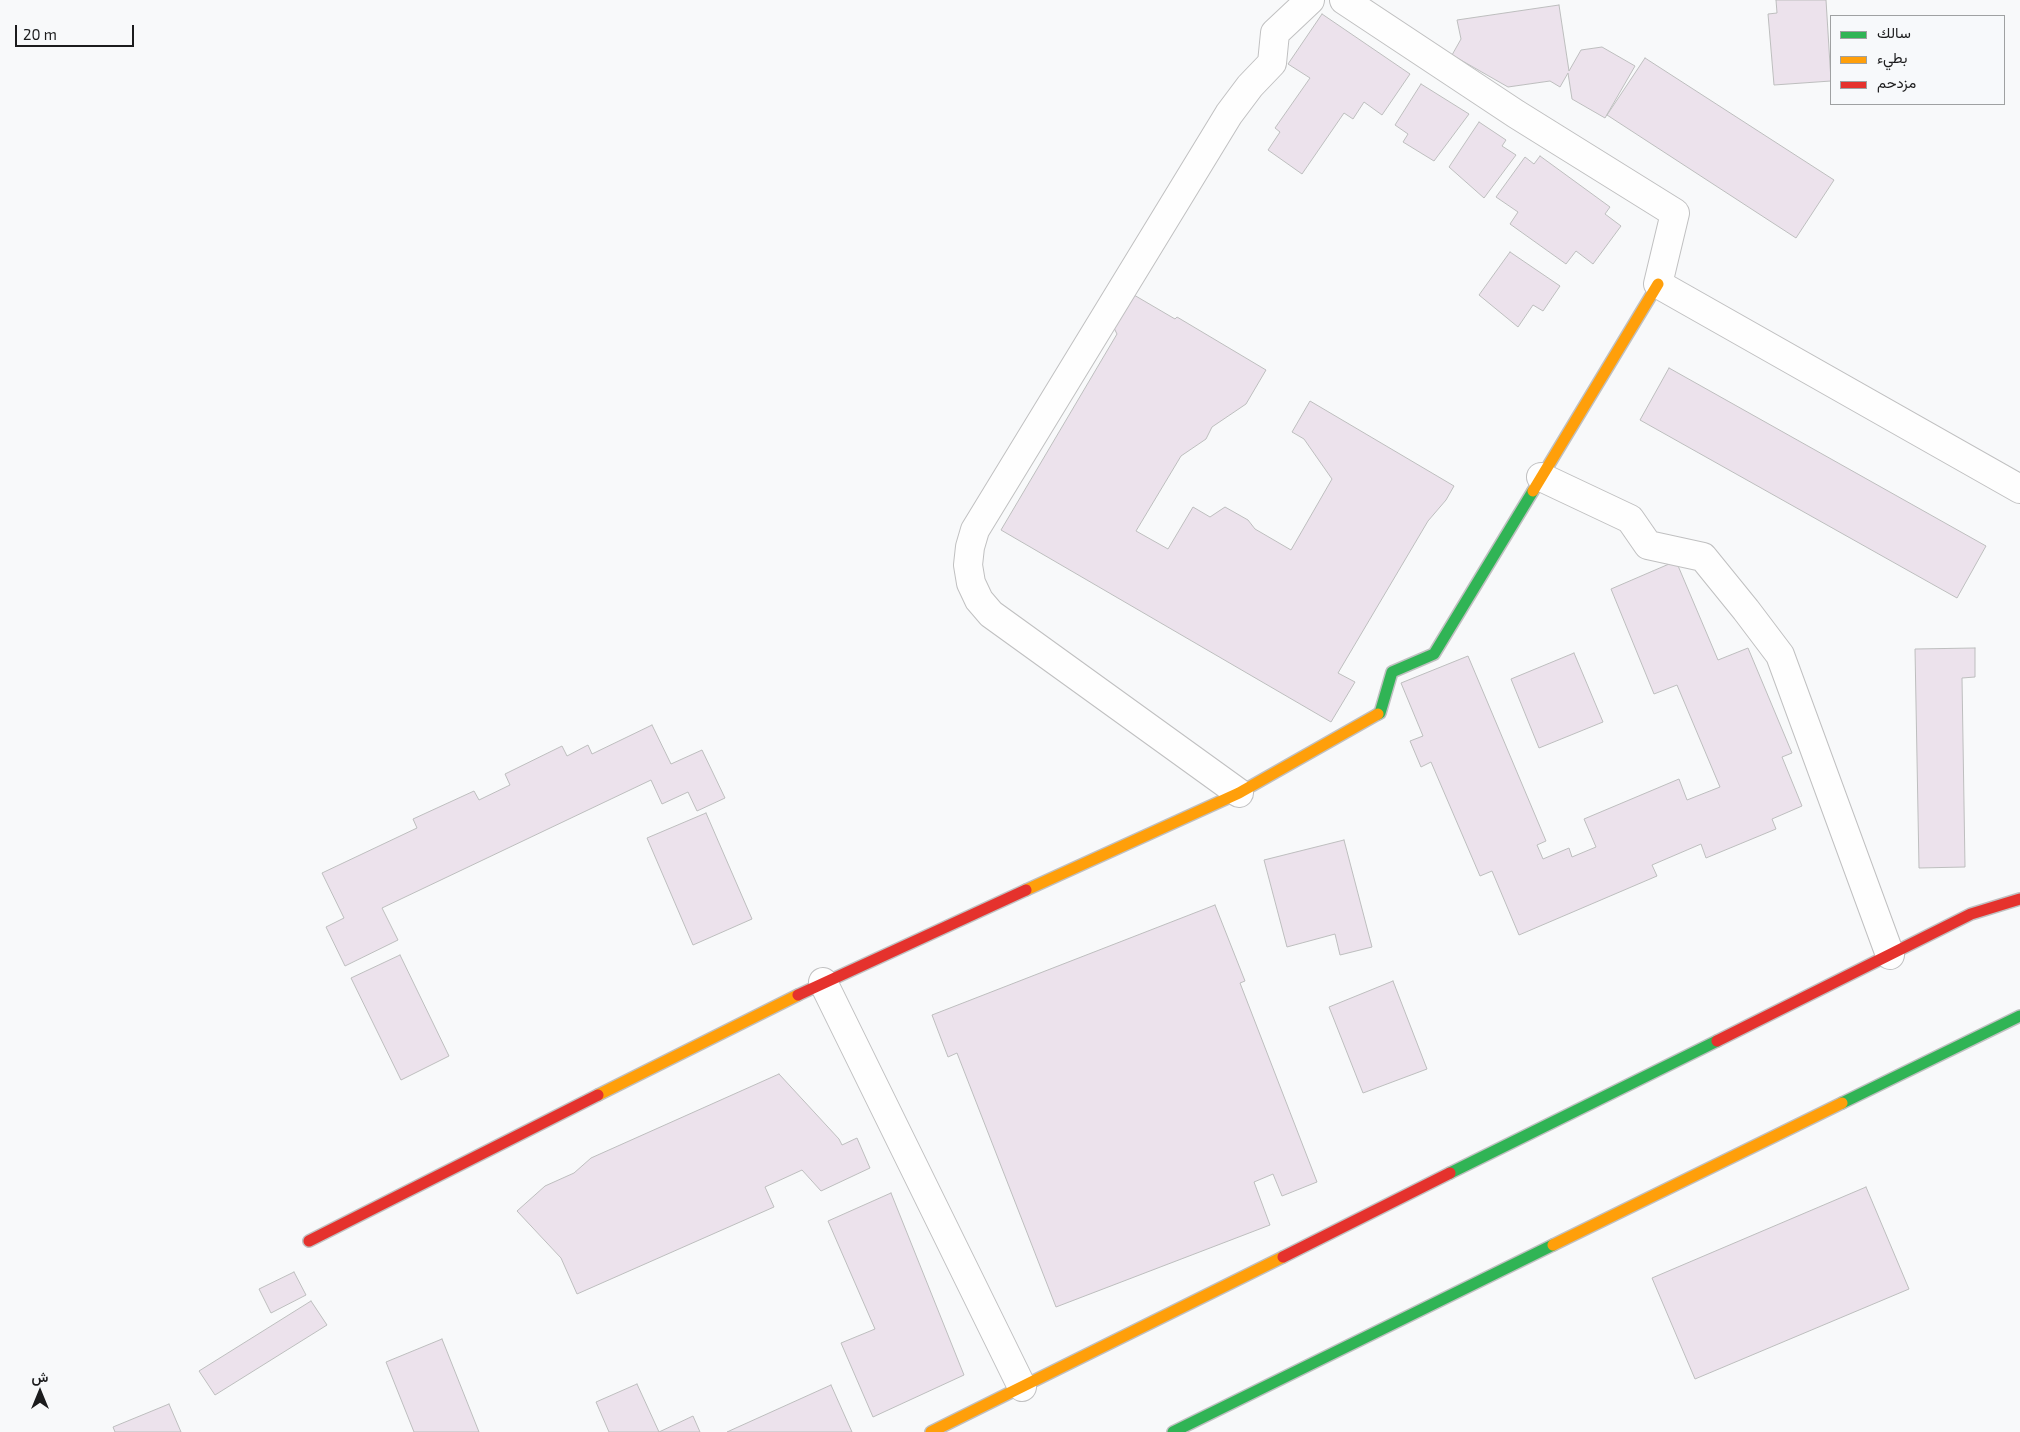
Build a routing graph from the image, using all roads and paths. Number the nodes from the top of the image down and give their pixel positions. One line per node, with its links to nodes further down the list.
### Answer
1 (1310, 0): 6 (street)
2 (1344, 0): 3 (street)
3 (1658, 284): 4 (street); 5 (street)
4 (1541, 477): 6 (street); 8 (street)
5 (2020, 489)
6 (1239, 793): 9 (street)
7 (2020, 899): 8 (street)
8 (1890, 954): 12 (street)
9 (823, 982): 11 (street); 12 (street)
10 (2020, 1016): 14 (street)
11 (308, 1241)
12 (1022, 1386): 13 (street)
13 (931, 1432)
14 (1173, 1432)

